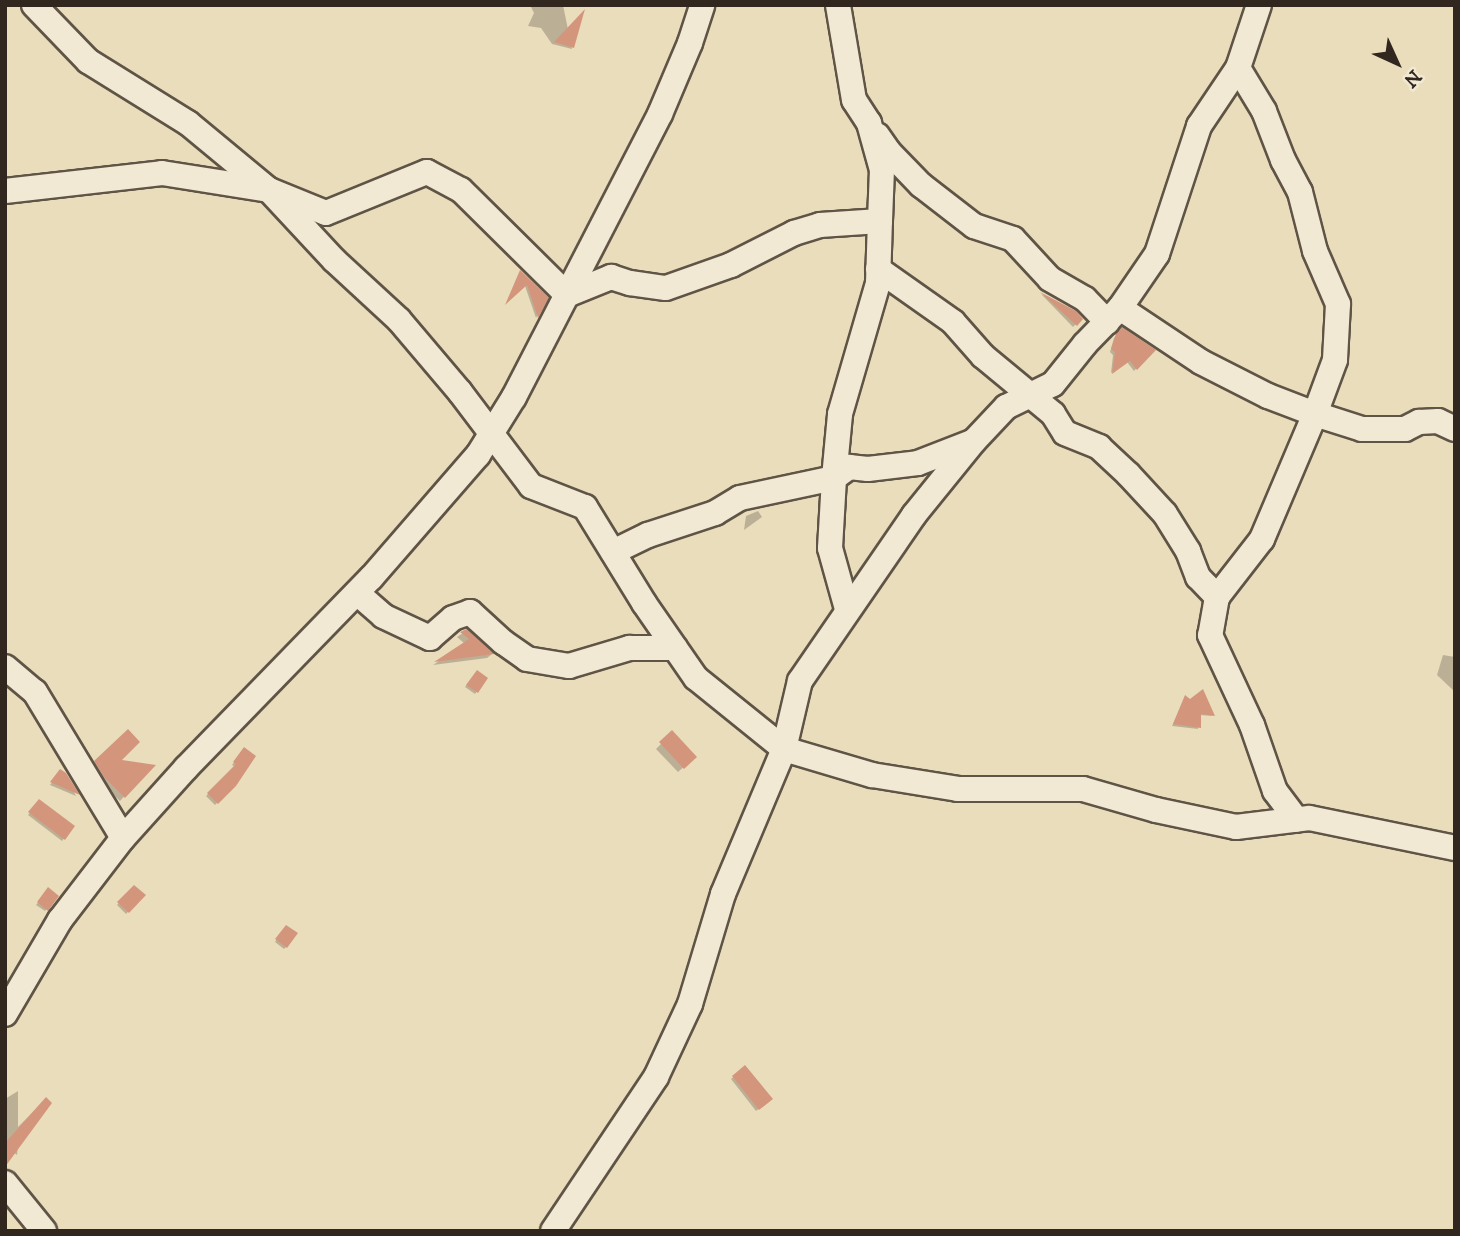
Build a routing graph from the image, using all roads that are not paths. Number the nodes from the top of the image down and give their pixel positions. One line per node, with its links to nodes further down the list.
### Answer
1 (34, 5): 7 (street)
2 (702, 5): 11 (street)
3 (838, 5): 6 (street)
4 (1259, 5): 5 (street)
5 (1238, 68): 12 (street); 14 (street)
6 (869, 123): 9 (street); 12 (street)
7 (269, 190): 8 (street); 11 (street); 16 (street)
8 (5, 191)
9 (880, 221): 10 (street); 11 (street)
10 (878, 269): 13 (street); 18 (street)
11 (567, 295): 16 (street)
12 (1113, 315): 13 (street); 14 (street)
13 (1030, 395): 17 (street); 21 (street)
14 (1315, 415): 15 (street); 21 (street)
15 (1455, 429)
16 (491, 437): 19 (street); 20 (street)
17 (974, 441): 18 (street); 22 (street)
18 (834, 478): 19 (street); 22 (street)
19 (612, 552): 23 (street)
20 (357, 593): 23 (street); 27 (street)
21 (1217, 597): 26 (street)
22 (846, 609): 25 (street)
23 (675, 648): 25 (street)
24 (5, 667): 27 (street)
25 (785, 749): 26 (street); 32 (street)
26 (1297, 820): 28 (street)
27 (123, 838): 29 (street)
28 (1455, 848)
29 (5, 1014)
30 (5, 1183): 31 (street)
31 (44, 1231)
32 (553, 1231)

